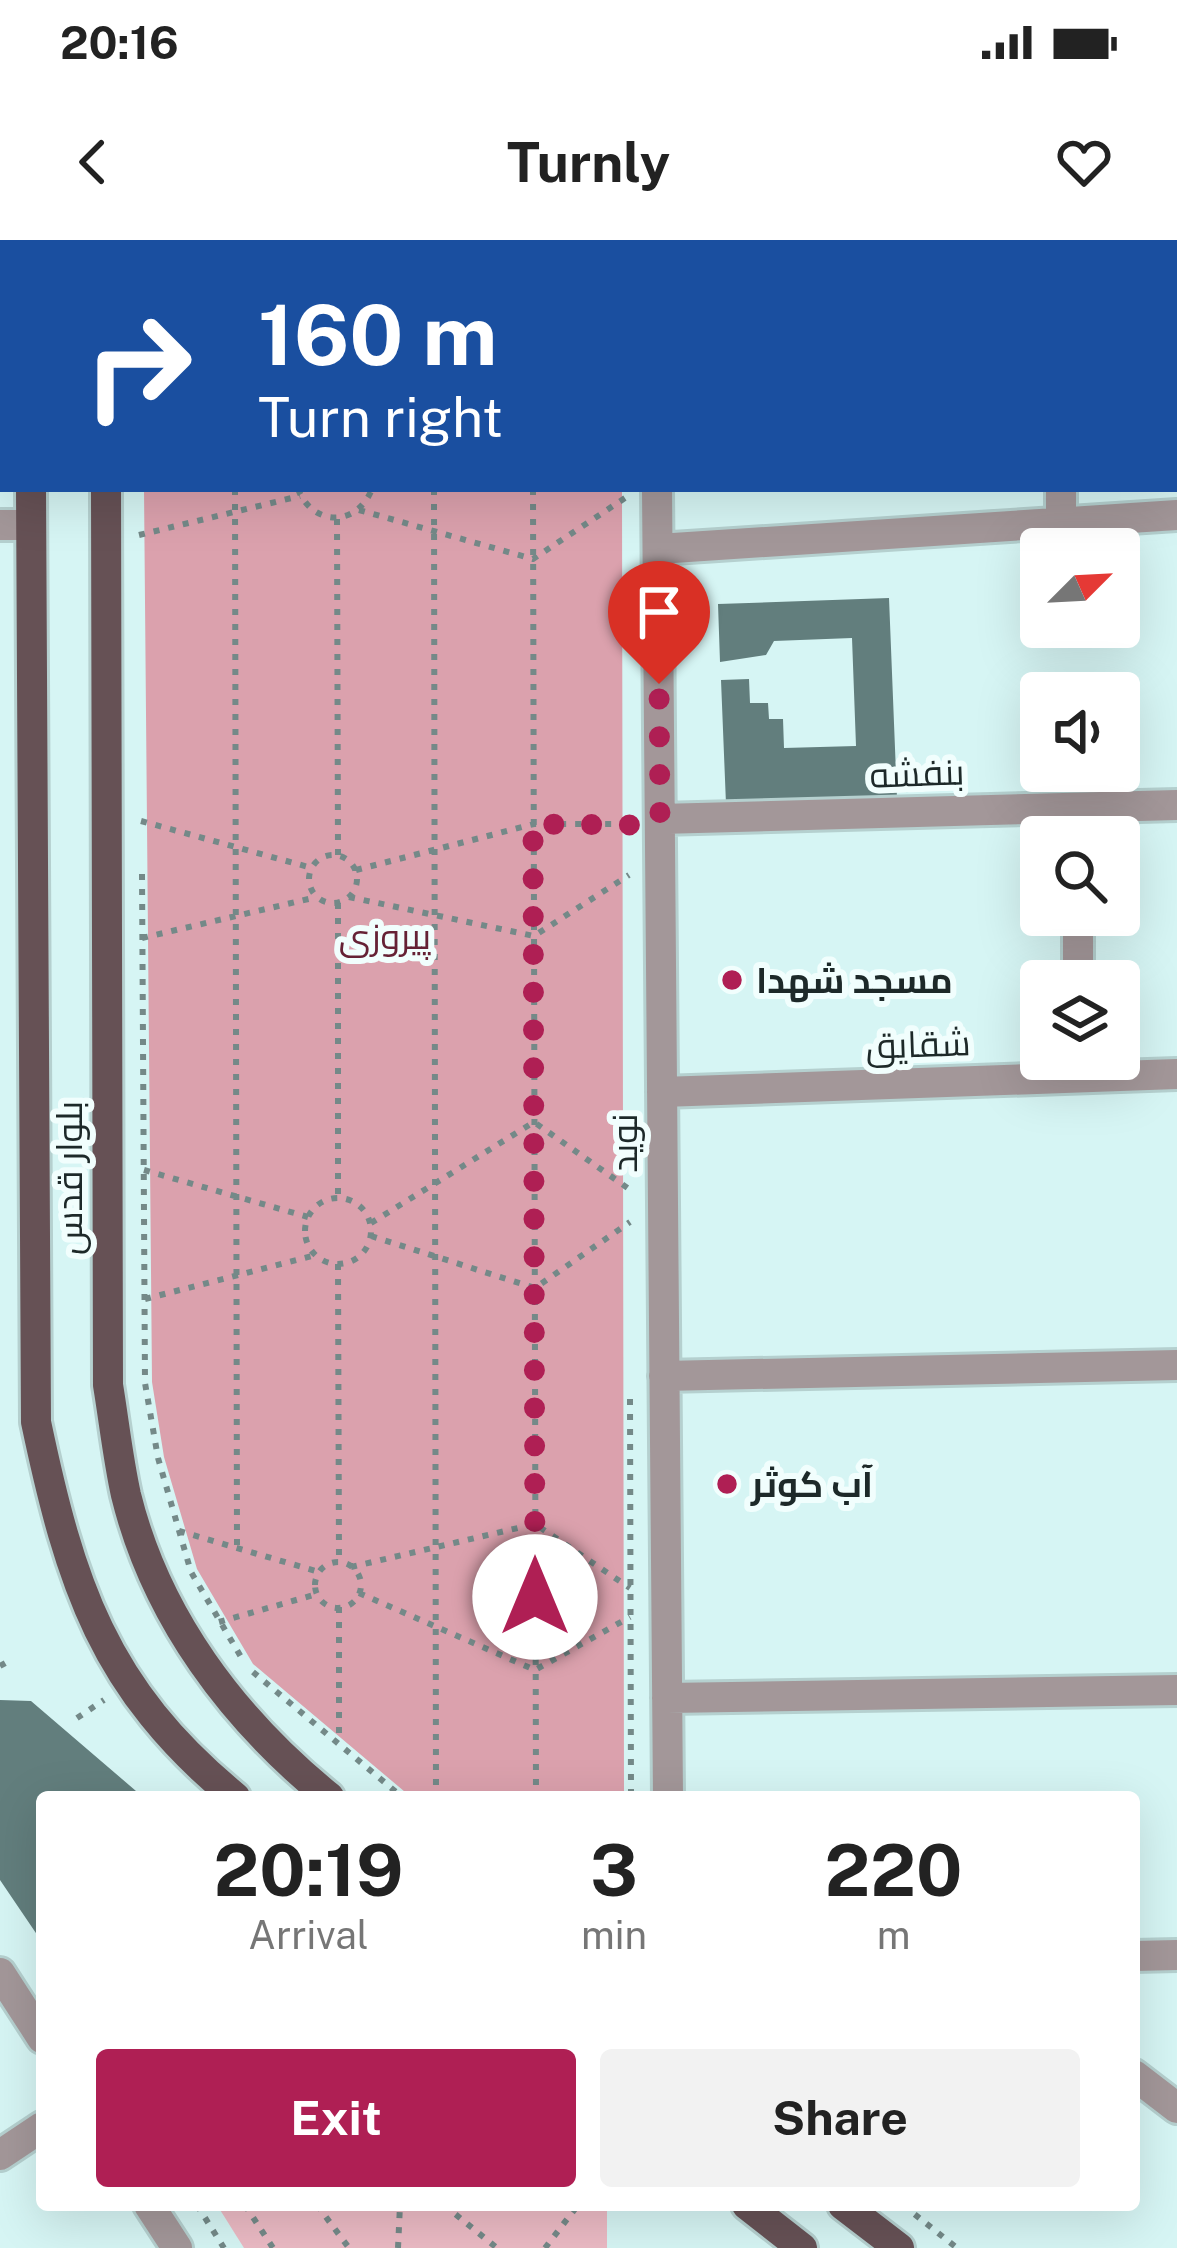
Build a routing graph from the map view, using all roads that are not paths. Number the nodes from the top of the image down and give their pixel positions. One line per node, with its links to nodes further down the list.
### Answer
1 (30, 492): 7 (main road, بلوار قدس)
2 (106, 492): 22 (main road, بلوار قدس)
3 (643, 492): 8 (street, نوید)
4 (1060, 492): 6 (street)
5 (1177, 515): 6 (street)
6 (1061, 523): 8 (street)
7 (16, 525): 21 (main road, بلوار قدس)
8 (658, 549): 11 (street, نوید)
9 (1177, 805): 10 (street, بنفشه)
10 (1113, 816)
11 (660, 819): 12 (street, بنفشه); 16 (street, نوید)
12 (1020, 822)
13 (1020, 1071): 16 (street, شقایق)
14 (1140, 1072): 15 (street, شقایق)
15 (1177, 1074)
16 (662, 1092): 18 (street, نوید)
17 (1177, 1365): 18 (street)
18 (664, 1376): 20 (street, نوید)
19 (1177, 1690): 20 (street)
20 (667, 1698): 23 (street, نوید)
21 (228, 1791)
22 (322, 1791)
23 (668, 1791)
24 (1140, 1955): 25 (street)
25 (1177, 1955)
26 (0, 1973): 27 (street)
27 (36, 2029)
28 (1140, 2079): 29 (street)
29 (1177, 2108)
30 (36, 2131): 31 (street)
31 (0, 2155)
32 (153, 2211): 35 (street)
33 (755, 2211): 36 (main road)
34 (851, 2211): 37 (main road)
35 (177, 2248)
36 (802, 2248)
37 (899, 2248)

